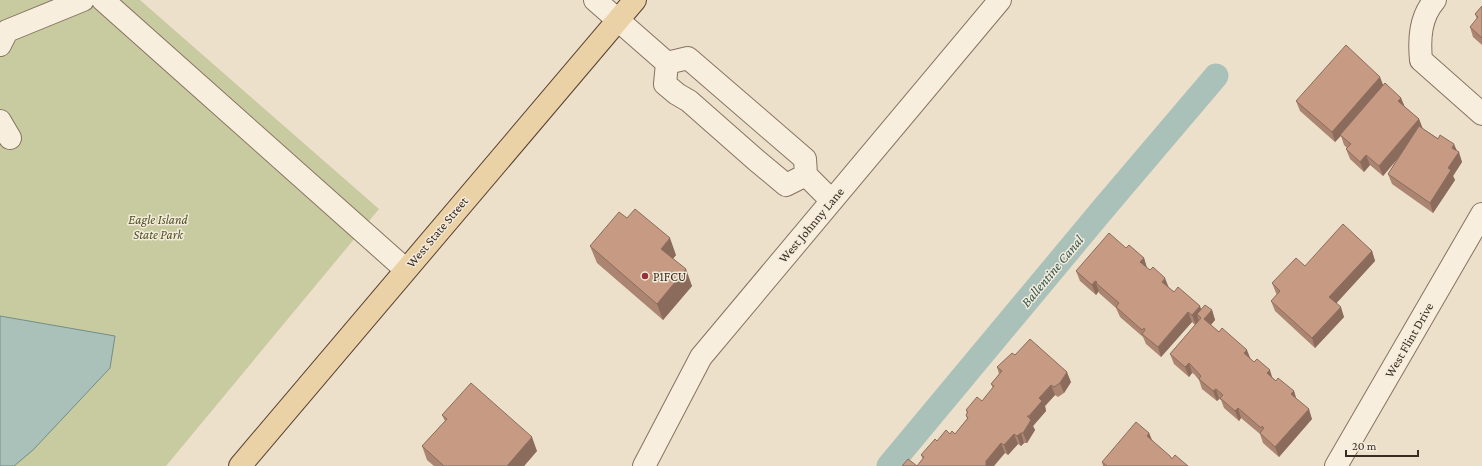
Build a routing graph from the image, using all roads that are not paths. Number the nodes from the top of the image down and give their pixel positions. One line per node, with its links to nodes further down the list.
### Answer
1 (83, 0): 8 (street)
2 (103, 0): 14 (street)
3 (595, 0): 7 (street)
4 (635, 0): 7 (main road, West State Street)
5 (1000, 0): 12 (street, West Johnny Lane)
6 (1435, 0): 10 (street)
7 (618, 20): 9 (street); 14 (main road, West State Street)
8 (0, 45)
9 (668, 63): 11 (street); 11 (street)
10 (1482, 114)
11 (806, 175): 12 (street)
12 (831, 200): 16 (street, West Johnny Lane)
13 (1482, 214): 17 (street, West Flint Drive)
14 (405, 269): 15 (main road, West State Street)
15 (240, 466)
16 (644, 466)
17 (1336, 466)

